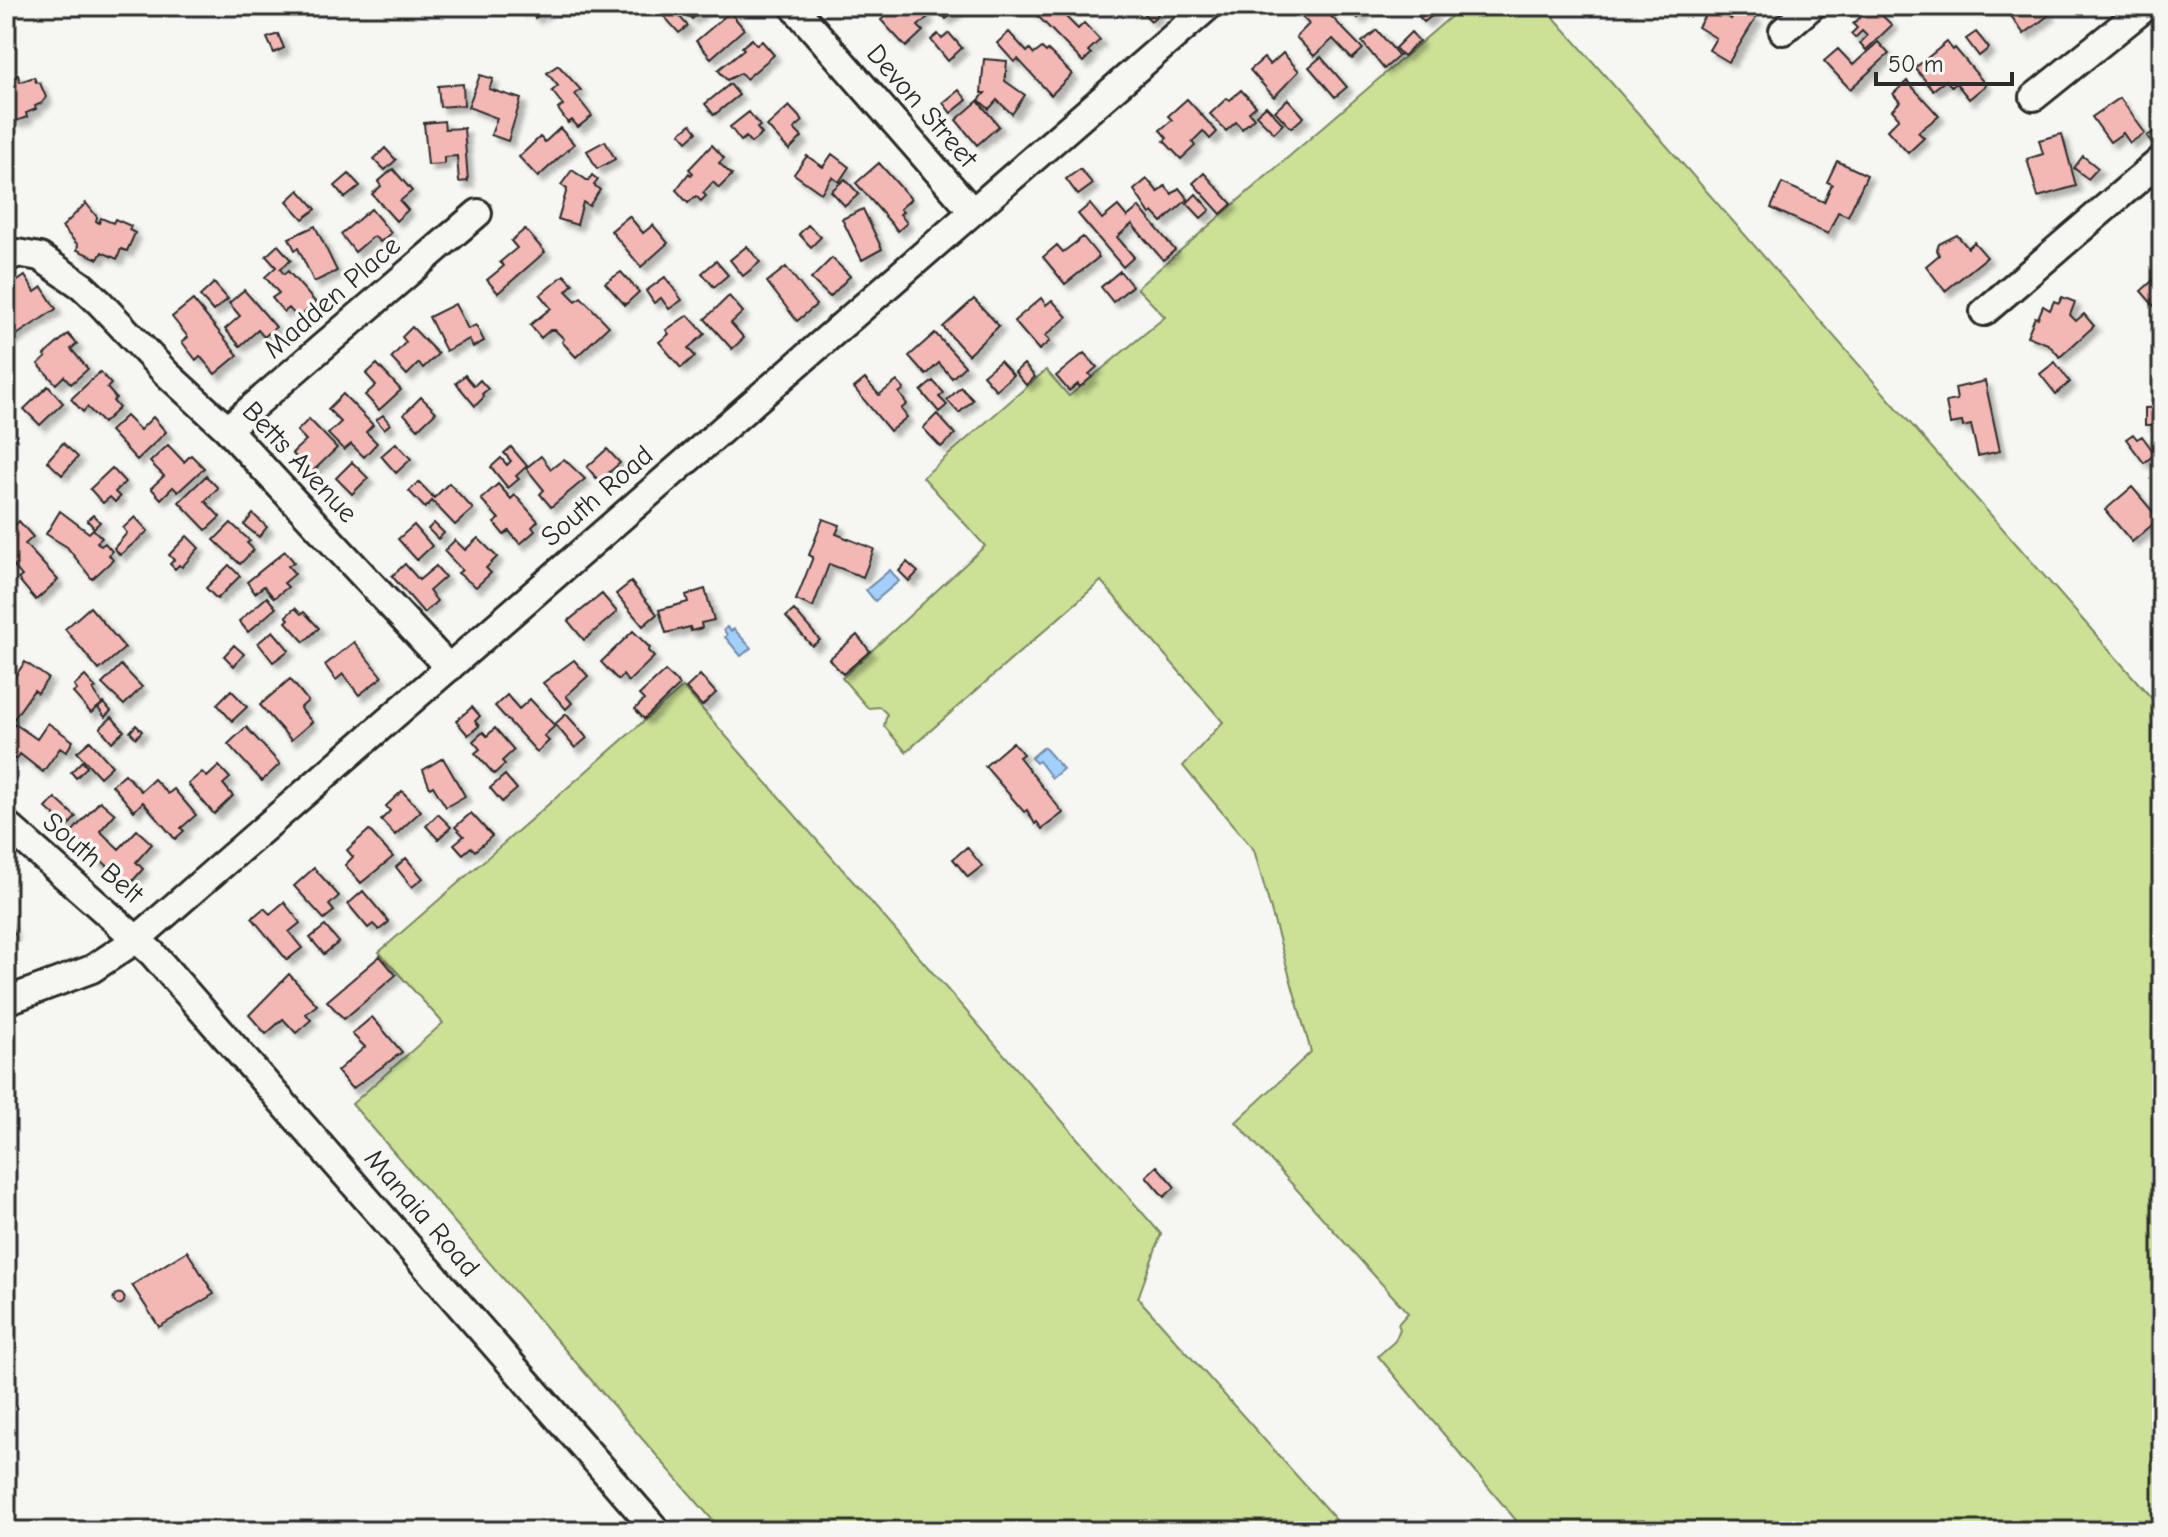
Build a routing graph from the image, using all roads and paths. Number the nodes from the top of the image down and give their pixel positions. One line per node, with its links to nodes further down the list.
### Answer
1 (793, 6): 8 (street, Devon Street)
2 (1209, 6): 8 (street, South Road)
3 (1812, 6): 5 (street)
4 (2147, 6): 6 (street)
5 (1783, 31)
6 (2034, 97)
7 (2162, 159): 11 (street)
8 (972, 211): 13 (street, South Road)
9 (478, 213): 12 (street, Madden Place)
10 (6, 259): 12 (street, Betts Avenue)
11 (1984, 312)
12 (227, 429): 13 (street, Betts Avenue)
13 (449, 668): 15 (street, South Road)
14 (6, 824): 15 (street, South Belt)
15 (137, 939): 16 (street, South Road); 17 (street, Manaia Road)
16 (6, 1001)
17 (657, 1531)

